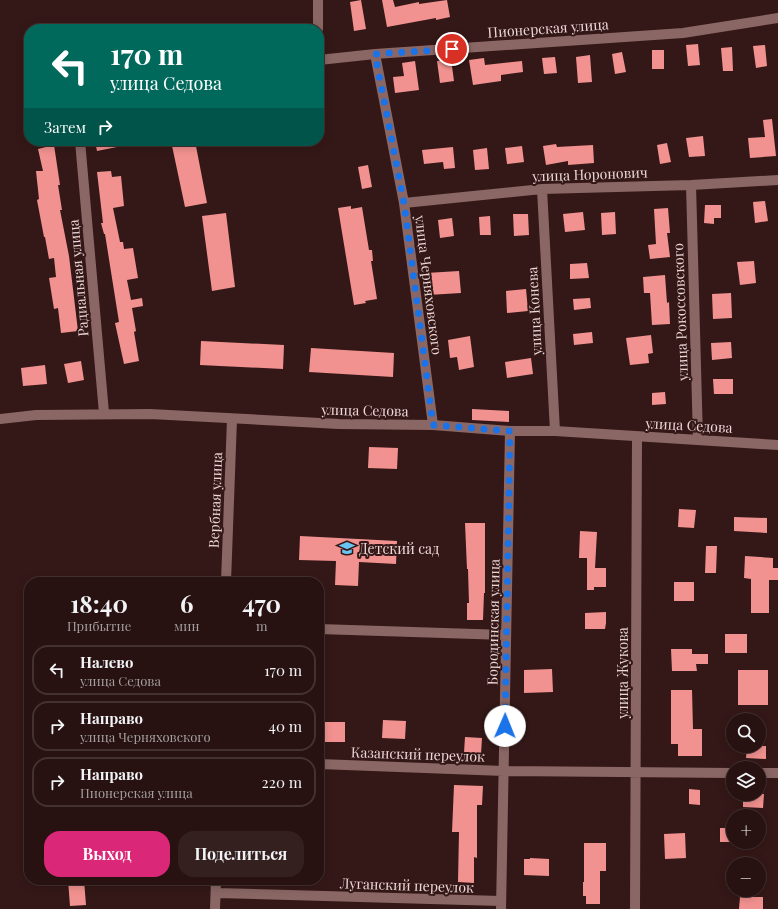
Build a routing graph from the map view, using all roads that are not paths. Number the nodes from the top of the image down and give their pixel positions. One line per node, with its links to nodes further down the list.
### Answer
1 (318, 0): 3 (street)
2 (778, 18): 4 (street, Пионерская улица)
3 (318, 24)
4 (375, 54): 5 (street, Пионерская улица); 10 (street, улица Черняховского)
5 (324, 59)
6 (80, 146): 11 (street, Радиальная улица)
7 (778, 180): 8 (street, улица Норонович)
8 (691, 185): 9 (street, улица Норонович); 18 (street, улица Рокоссовского)
9 (542, 189): 10 (street, улица Норонович); 16 (street, улица Конева)
10 (404, 203): 14 (street, улица Черняховского)
11 (104, 413): 12 (street, улица Седова); 13 (street, улица Седова)
12 (0, 419)
13 (232, 419): 14 (street, улица Седова); 20 (street, Вербная улица)
14 (433, 425): 15 (street, улица Седова)
15 (510, 431): 16 (street, улица Седова); 22 (street, Бородинская улица)
16 (554, 431): 17 (street, улица Седова)
17 (637, 437): 18 (street, улица Седова); 25 (street, улица Жукова)
18 (698, 439): 19 (street, улица Седова)
19 (778, 444)
20 (226, 577)
21 (324, 629): 22 (street)
22 (506, 636): 24 (street, Бородинская улица)
23 (324, 764): 24 (street, Казанский переулок)
24 (504, 771): 25 (street, Казанский переулок); 31 (street, Бородинская улица)
25 (636, 772): 26 (street, Казанский переулок); 33 (street, улица Жукова)
26 (726, 773)
27 (766, 773): 28 (street)
28 (778, 773)
29 (216, 885): 30 (street)
30 (216, 893): 31 (street, Луганский переулок); 32 (street)
31 (501, 905)
32 (215, 909)
33 (635, 909)

